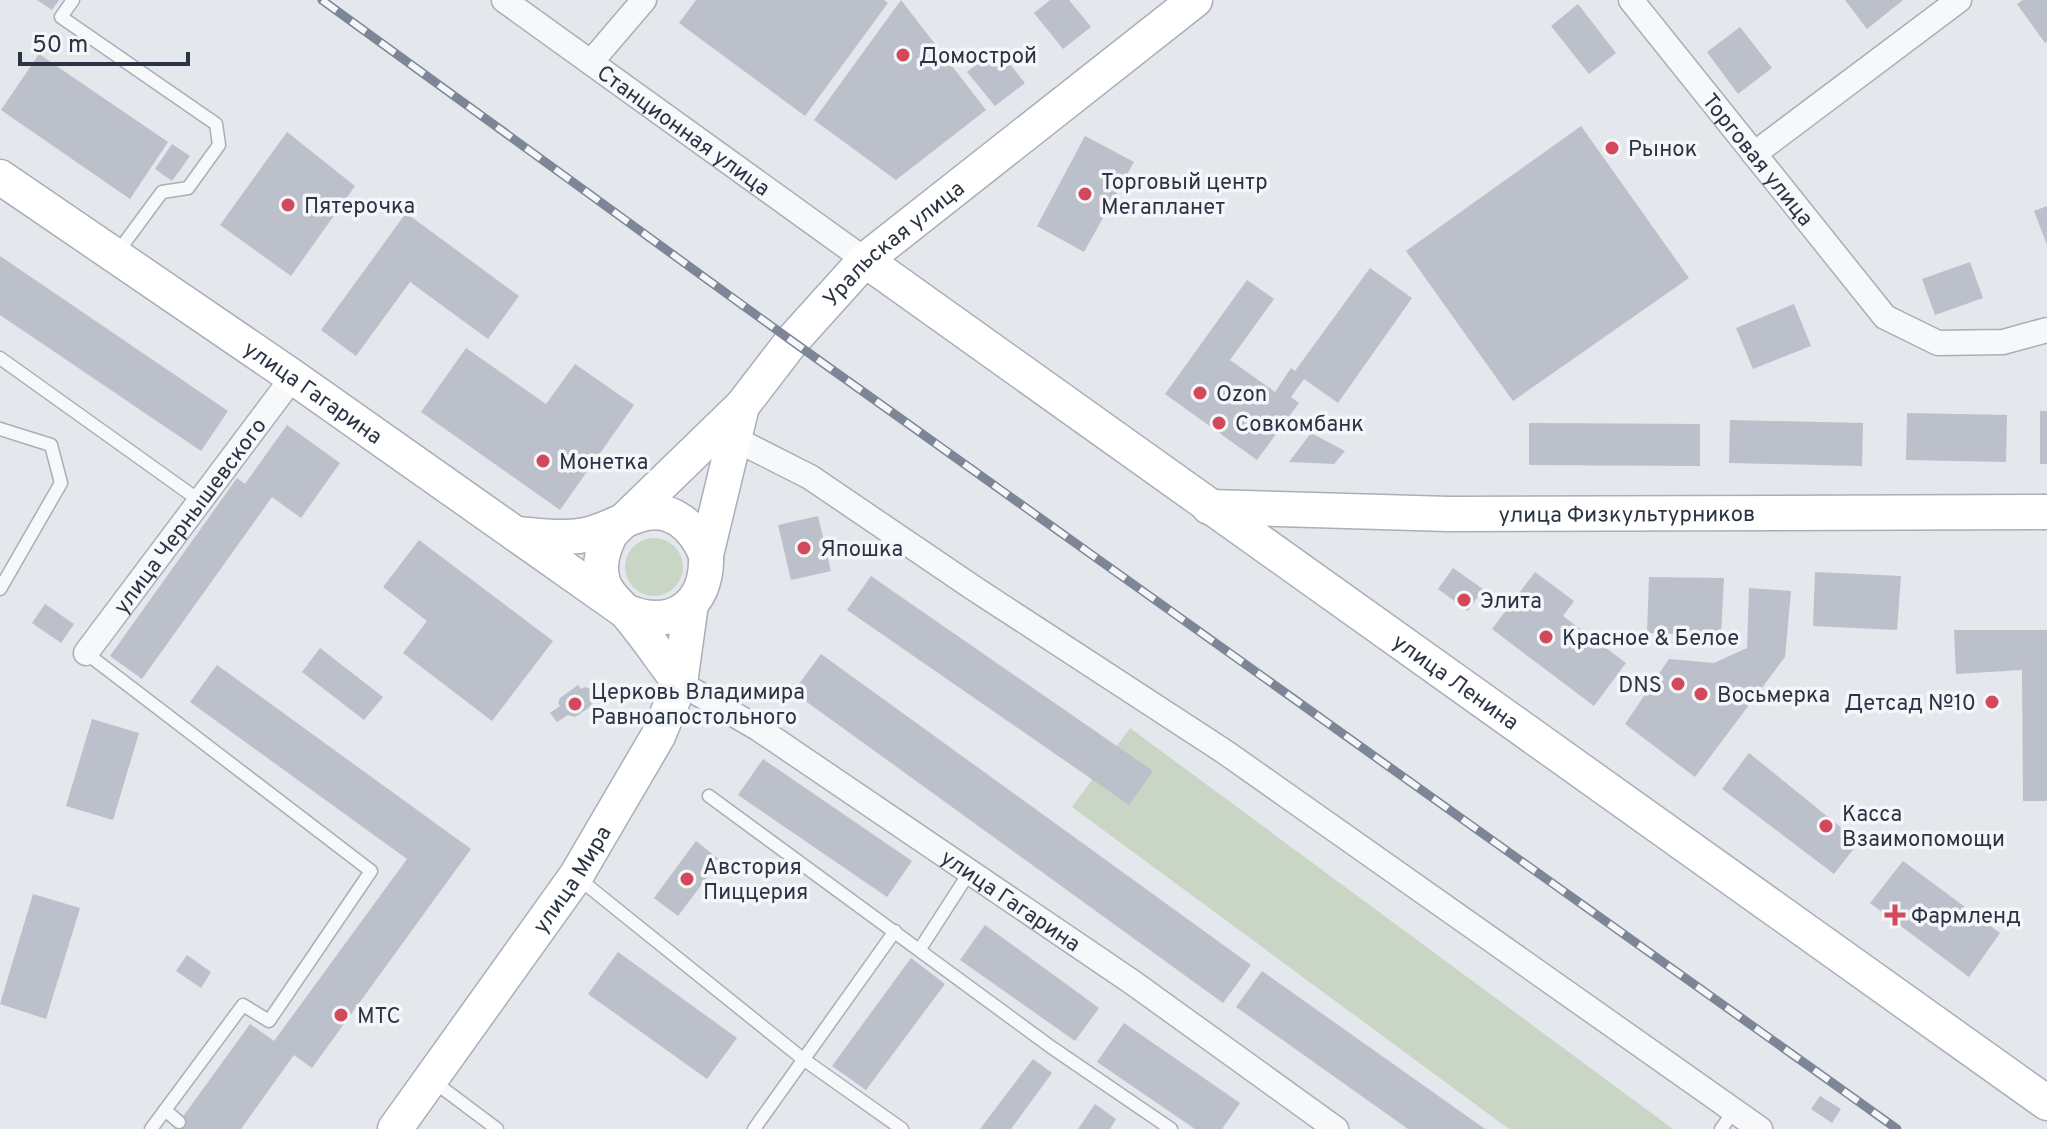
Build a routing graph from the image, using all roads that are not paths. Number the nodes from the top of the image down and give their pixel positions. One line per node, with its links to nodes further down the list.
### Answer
1 (73, 0): 10 (lane)
2 (504, 0): 7 (street, Станционная улица)
3 (644, 0): 7 (street)
4 (1195, 0): 11 (main road, Уральская улица)
5 (1631, 0): 8 (street, Торговая улица)
6 (1959, 0): 8 (street)
7 (591, 62): 11 (street, Станционная улица)
8 (1754, 154): 12 (street, Торговая улица)
9 (0, 177): 10 (main road, улица Гагарина)
10 (115, 255): 14 (main road, улица Гагарина)
11 (865, 260): 15 (main road, Уральская улица); 19 (main road, улица Ленина)
12 (2047, 330)
13 (0, 358): 18 (lane)
14 (293, 377): 18 (street, улица Чернышевского); 22 (main road, улица Гагарина)
15 (742, 406): 17 (main road); 21 (main road, Уральская улица)
16 (0, 429): 24 (lane)
17 (735, 439): 23 (main road); 38 (street)
18 (200, 501): 27 (street, улица Чернышевского)
19 (1209, 507): 20 (main road, улица Физкультурников); 36 (main road, улица Ленина)
20 (2047, 512)
21 (624, 522): 22 (main road); 23 (main road); 26 (main road)
22 (516, 534): 26 (main road, улица Гагарина)
23 (706, 555): 25 (main road)
24 (0, 589)
25 (691, 604): 26 (main road); 28 (main road, улица Мира)
26 (625, 611): 28 (main road)
27 (86, 653): 37 (lane)
28 (680, 683): 30 (street, улица Гагарина); 31 (main road, улица Мира)
29 (709, 796): 32 (lane)
30 (969, 873): 33 (lane); 46 (street, улица Гагарина)
31 (576, 876): 34 (lane); 35 (main road, улица Мира)
32 (895, 931): 33 (lane); 34 (lane)
33 (920, 949): 45 (lane)
34 (803, 1059): 43 (lane); 44 (lane)
35 (431, 1079): 41 (main road, улица Мира); 42 (lane)
36 (2047, 1103)
37 (165, 1110): 39 (lane); 40 (lane)
38 (1728, 1120): 47 (street)
39 (179, 1122)
40 (151, 1129)
41 (395, 1129)
42 (497, 1129)
43 (754, 1129)
44 (902, 1129)
45 (1171, 1129)
46 (1336, 1129)
47 (1760, 1129)

